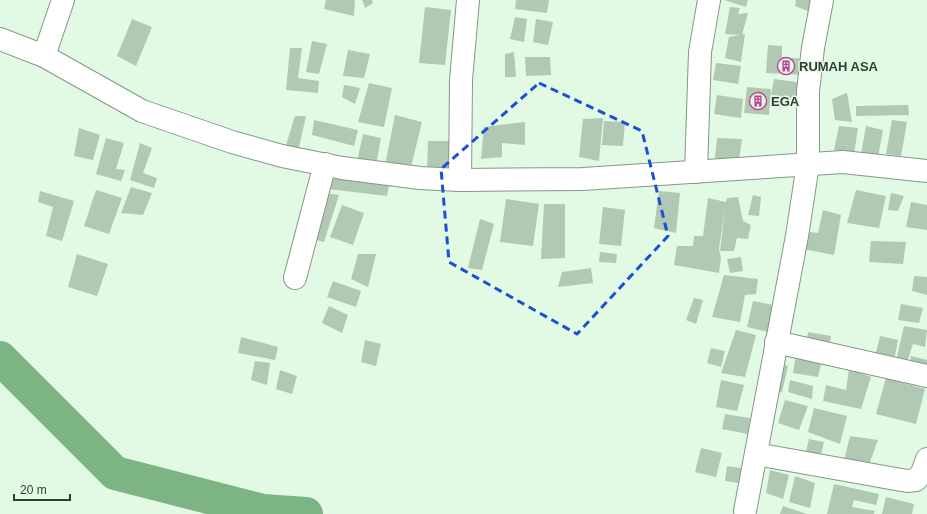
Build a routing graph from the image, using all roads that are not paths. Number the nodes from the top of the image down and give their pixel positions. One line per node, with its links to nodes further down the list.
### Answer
1 (63, 0): 6 (street)
2 (468, 0): 11 (street)
3 (709, 0): 10 (street)
4 (822, 0): 8 (street)
5 (0, 39): 6 (street)
6 (44, 56): 7 (street)
7 (325, 164): 11 (street); 12 (street)
8 (808, 164): 9 (street); 10 (street); 13 (street)
9 (927, 171)
10 (696, 172): 11 (street)
11 (460, 180)
12 (295, 278)
13 (776, 342): 14 (street); 15 (street)
14 (927, 376)
15 (756, 454): 16 (street); 17 (street)
16 (927, 459)
17 (744, 511)

